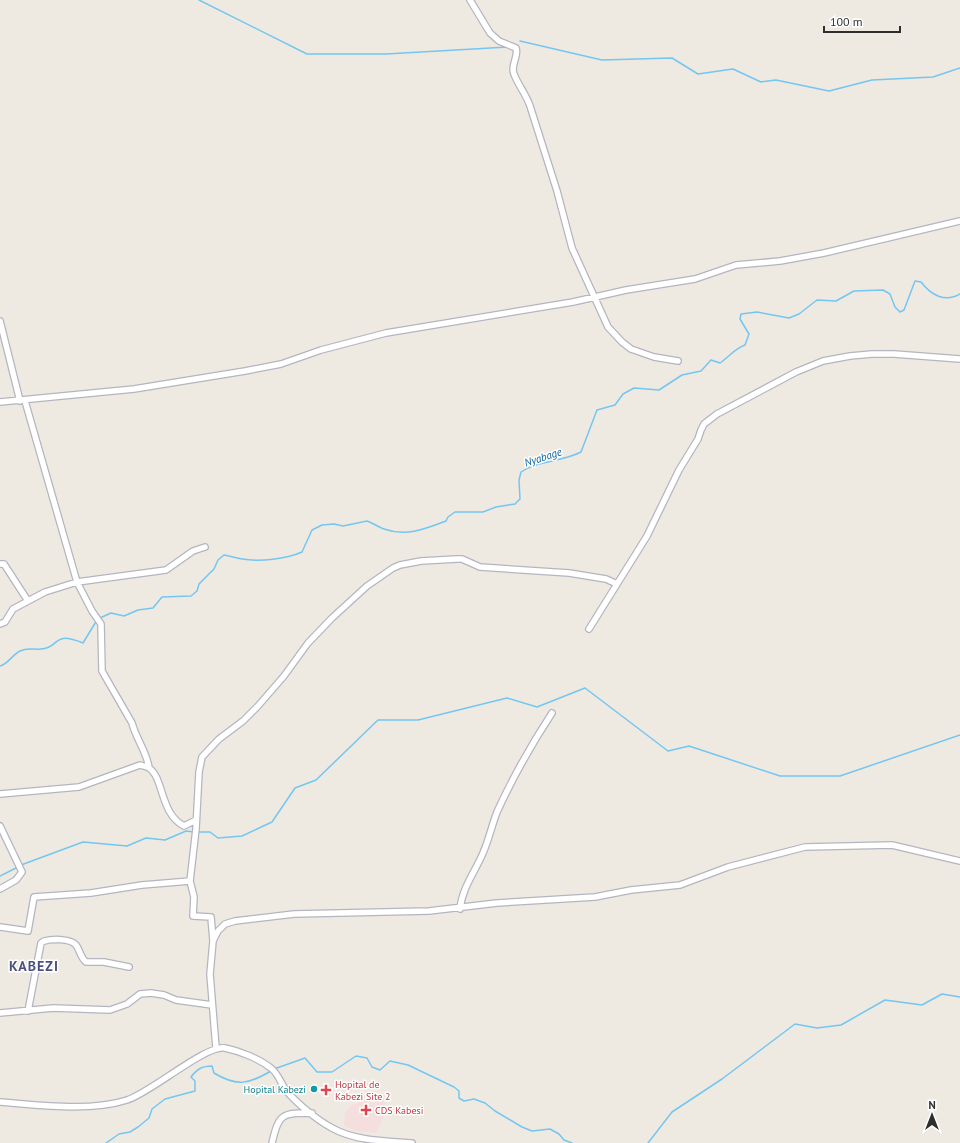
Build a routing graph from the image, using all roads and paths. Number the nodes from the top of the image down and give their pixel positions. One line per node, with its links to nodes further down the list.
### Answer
1 (470, 0): 3 (street)
2 (960, 221): 3 (street)
3 (594, 298): 6 (street); 7 (street)
4 (0, 321): 7 (street)
5 (960, 359): 12 (street)
6 (678, 361)
7 (22, 401): 8 (street); 11 (street)
8 (0, 402)
9 (205, 547): 11 (street)
10 (0, 564): 13 (street)
11 (77, 582): 13 (street); 17 (street)
12 (617, 584): 15 (street); 19 (street)
13 (28, 601): 14 (street)
14 (0, 624)
15 (590, 629)
16 (552, 713): 24 (street)
17 (149, 768): 18 (street); 19 (street)
18 (0, 794)
19 (196, 820): 22 (street)
20 (0, 826): 23 (street)
21 (960, 861): 24 (street)
22 (190, 881): 25 (street); 26 (street)
23 (0, 889)
24 (460, 909): 26 (street)
25 (0, 927)
26 (213, 942): 28 (street)
27 (129, 967): 29 (street)
28 (212, 1005): 29 (street); 31 (street)
29 (28, 1011): 30 (street)
30 (0, 1014)
31 (216, 1048): 32 (street); 33 (street)
32 (0, 1102)
33 (312, 1113): 34 (street); 35 (street)
34 (272, 1143)
35 (412, 1143)

